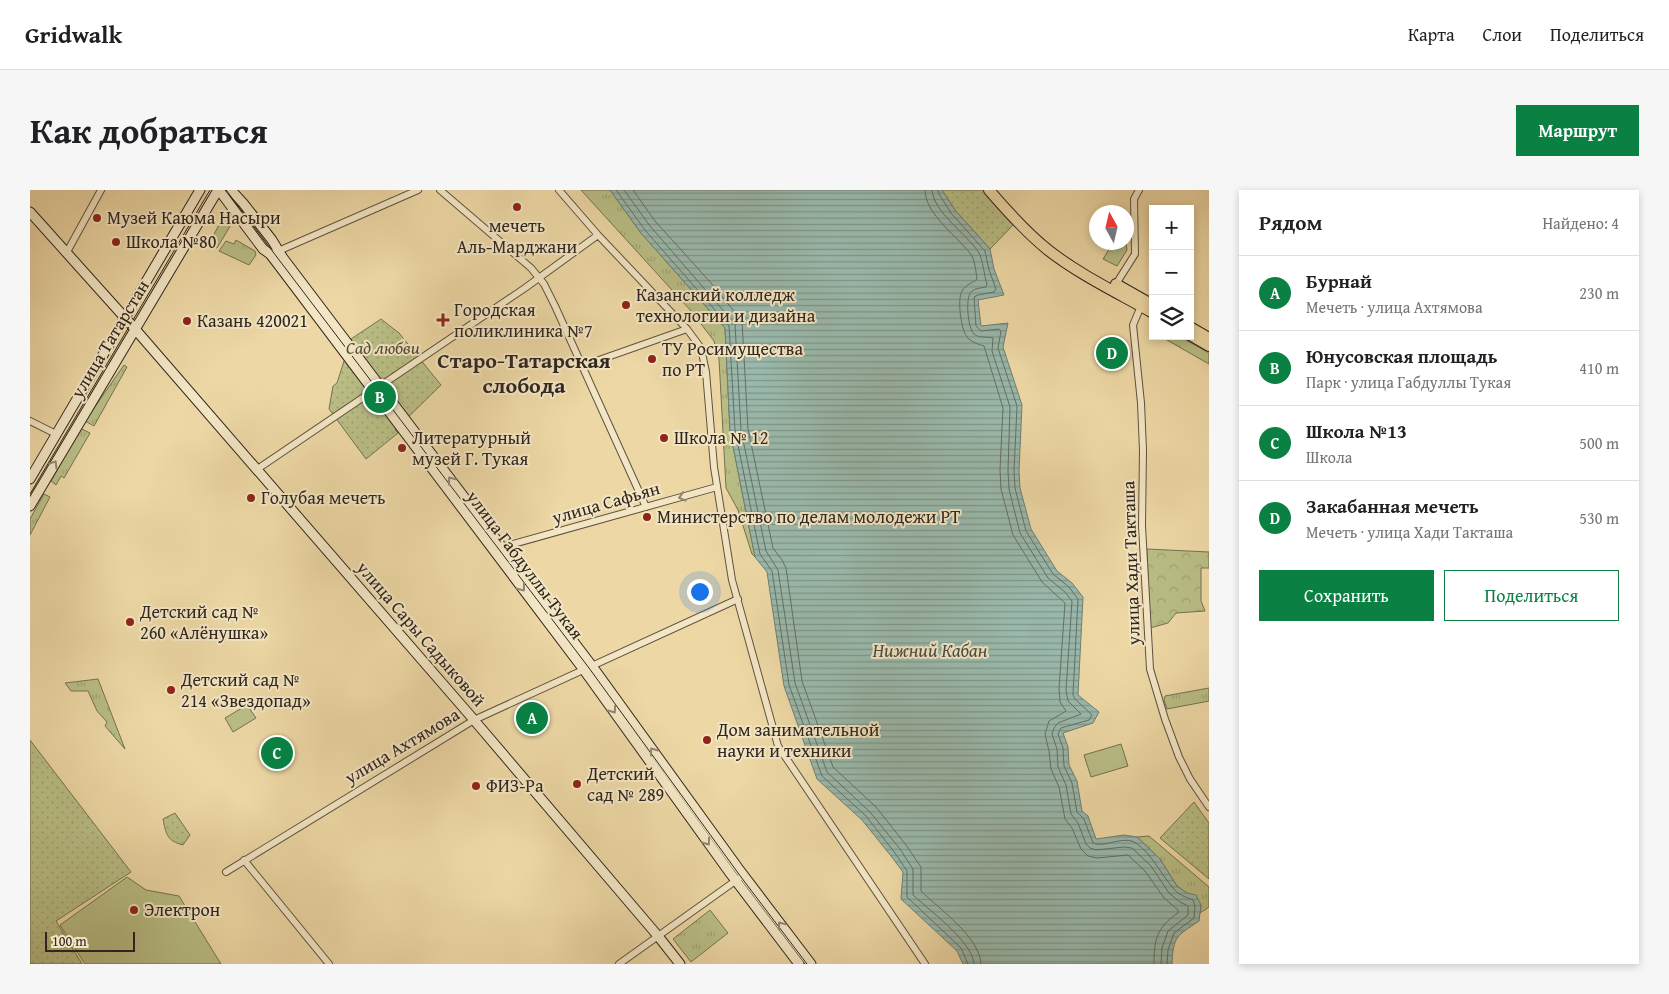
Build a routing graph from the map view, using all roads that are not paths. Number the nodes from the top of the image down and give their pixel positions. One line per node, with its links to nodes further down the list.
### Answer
1 (101, 190): 13 (street)
2 (200, 190): 20 (main road, улица Татарстан)
3 (219, 190): 14 (main road, улица Габдуллы Тукая); 21 (main road, улица Татарстан)
4 (231, 190): 14 (main road, улица Габдуллы Тукая)
5 (418, 190): 14 (street)
6 (440, 190): 15 (street)
7 (559, 190): 12 (street)
8 (989, 190): 18 (main road)
9 (996, 190): 16 (main road)
10 (1139, 190): 16 (street)
11 (30, 212): 13 (main road, улица Сары Садыковой)
12 (598, 235): 15 (street); 22 (street)
13 (67, 252): 20 (main road, улица Сары Садыковой)
14 (274, 253): 28 (main road, улица Габдуллы Тукая)
15 (540, 278): 27 (street); 28 (street)
16 (1116, 284): 17 (main road)
17 (1149, 303)
18 (1141, 306): 19 (main road); 40 (street, улица Хади Такташа)
19 (1149, 311)
20 (125, 318): 21 (main road, улица Сары Садыковой); 30 (main road, улица Татарстан)
21 (134, 328): 31 (main road, улица Сары Садыковой); 34 (main road, улица Татарстан, one-way to 21)
22 (687, 329): 27 (street); 33 (street)
23 (1194, 329): 25 (main road)
24 (1194, 337): 26 (main road)
25 (1209, 338)
26 (1209, 346)
27 (582, 366): 35 (street)
28 (376, 388): 31 (street); 36 (main road, улица Габдуллы Тукая)
29 (30, 421): 30 (street)
30 (56, 434): 32 (main road, улица Татарстан)
31 (256, 470): 39 (main road, улица Сары Садыковой)
32 (30, 479)
33 (717, 487): 35 (street, улица Сафьян, one-way to 35); 37 (street)
34 (30, 506)
35 (646, 507): 36 (street, улица Сафьян)
36 (497, 548): 38 (main road, улица Габдуллы Тукая)
37 (738, 599): 38 (street, улица Ахтямова); 50 (street)
38 (588, 668): 39 (street, улица Ахтямова); 43 (main road, улица Габдуллы Тукая)
39 (474, 720): 41 (street, улица Ахтямова); 44 (main road, улица Сары Садыковой)
40 (1209, 807)
41 (244, 860): 42 (street, улица Ахтямова); 45 (street)
42 (226, 872)
43 (740, 878): 44 (street); 48 (main road, улица Габдуллы Тукая); 49 (main road, улица Габдуллы Тукая, one-way to 43)
44 (658, 936): 46 (street); 47 (main road, улица Сары Садыковой)
45 (329, 964)
46 (619, 964)
47 (680, 964)
48 (799, 964)
49 (811, 964)
50 (925, 964)

